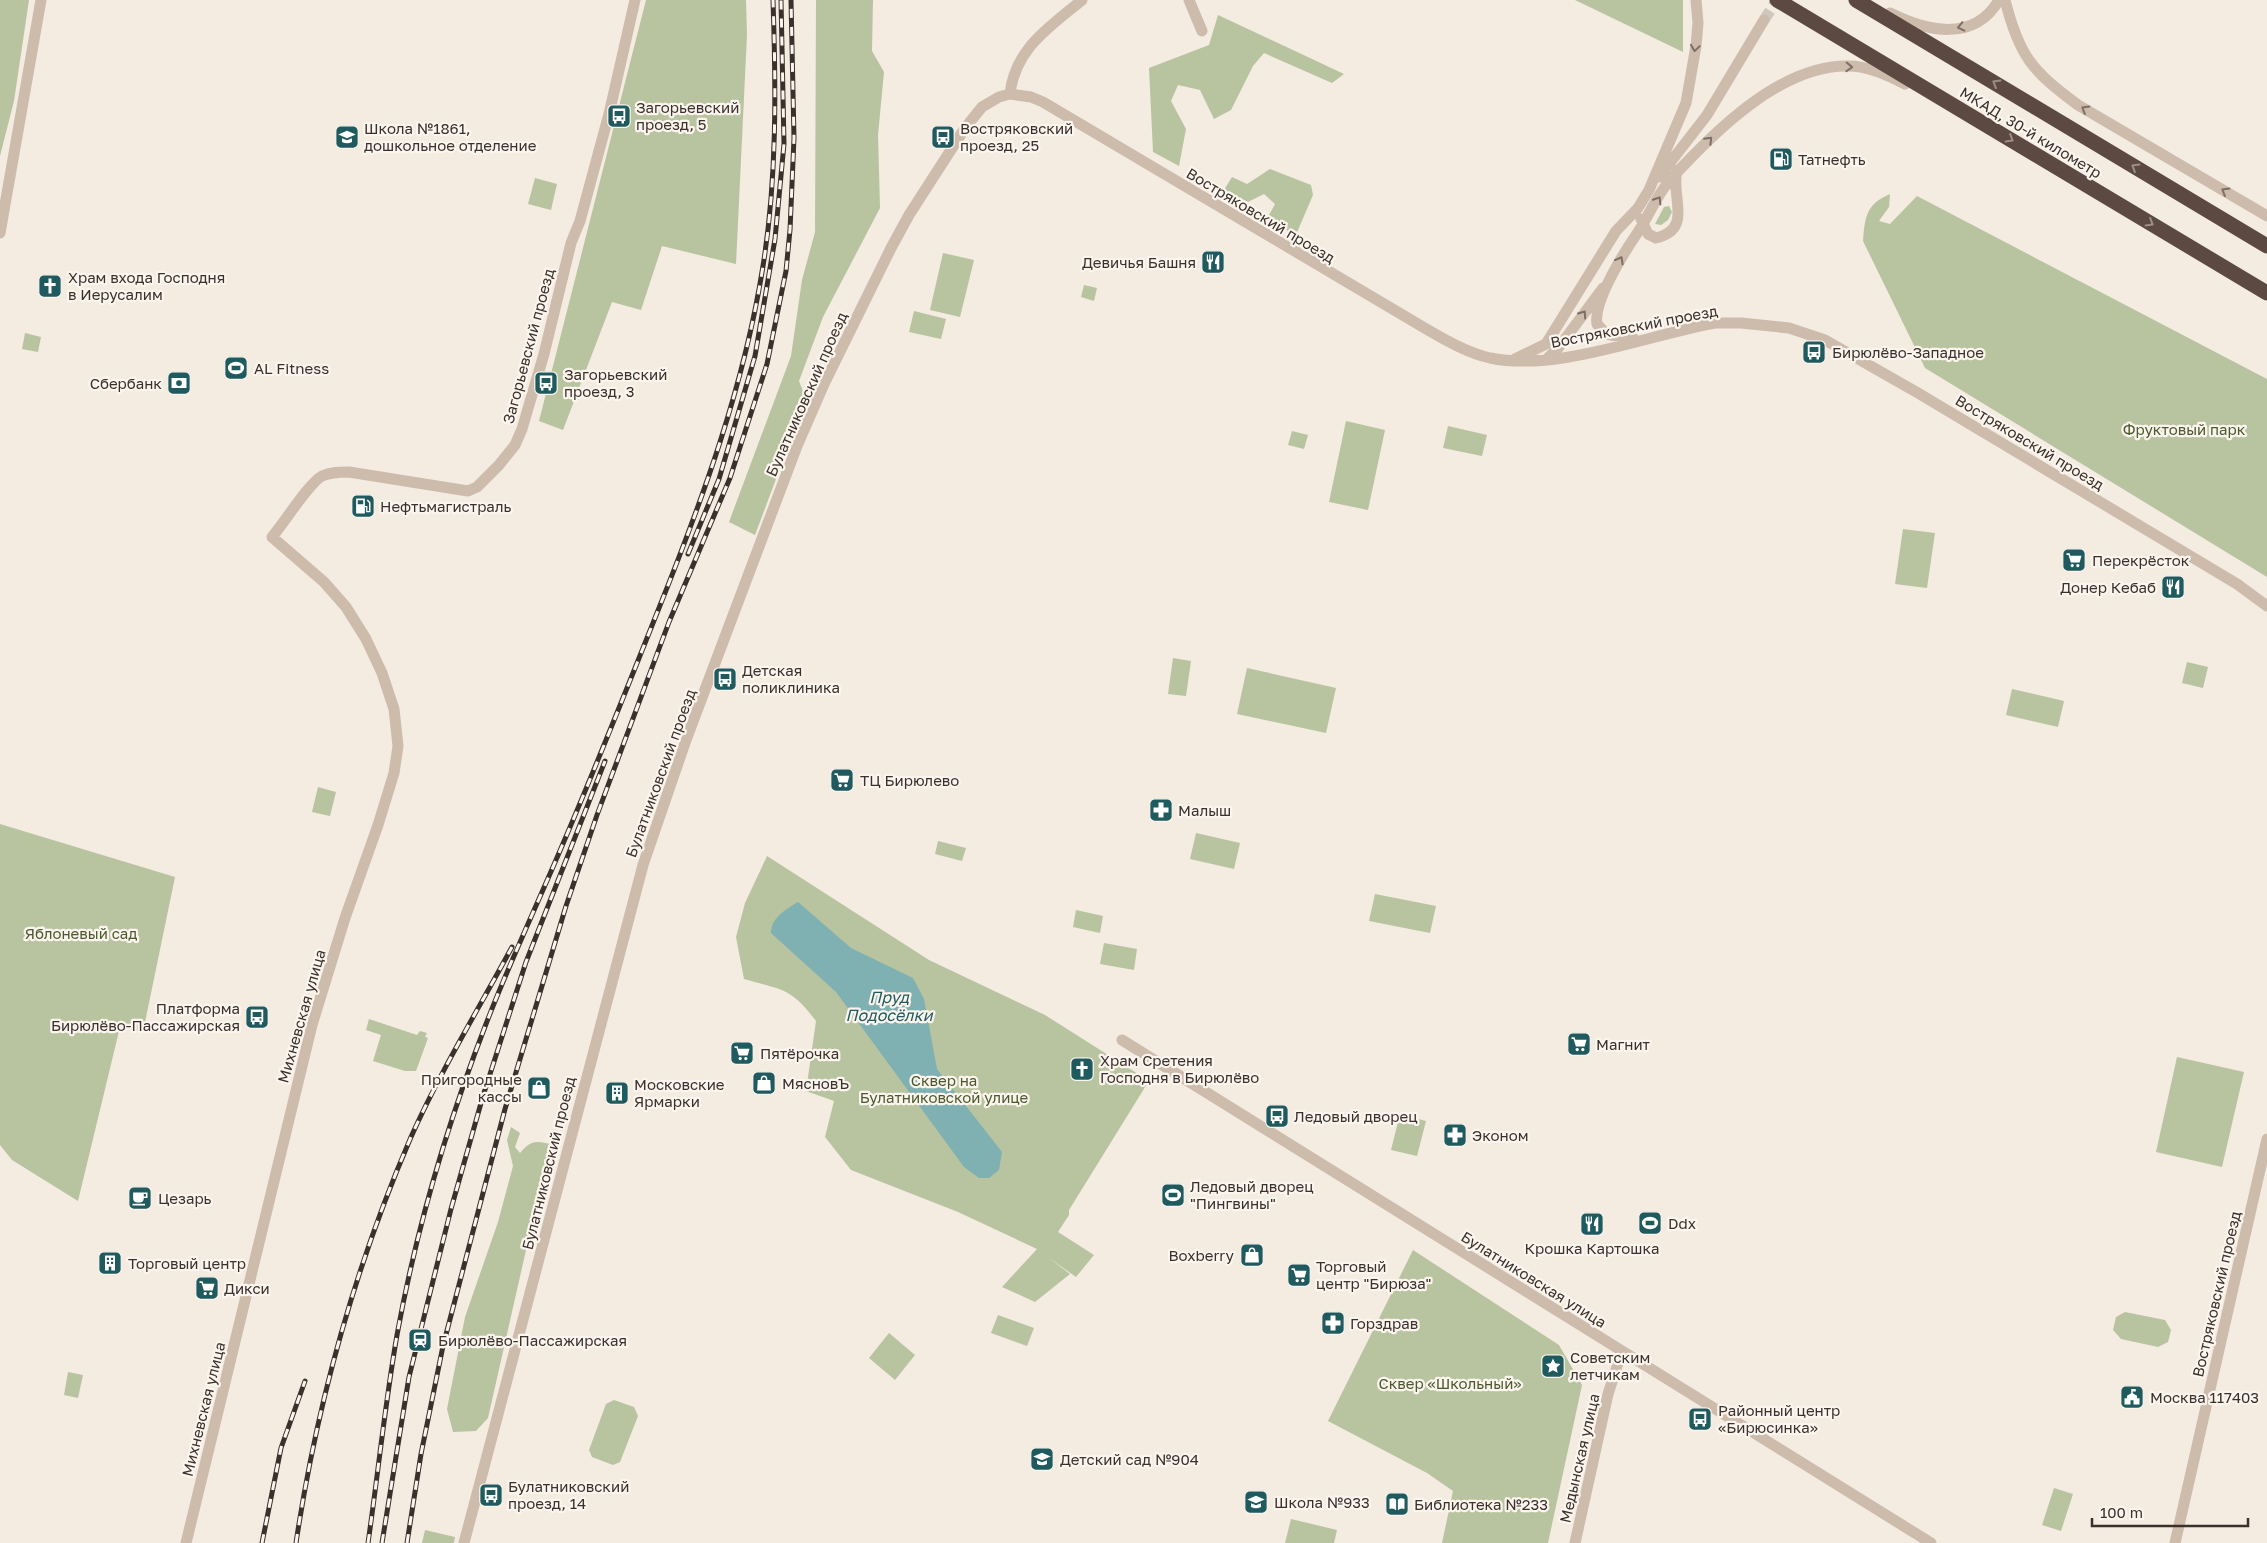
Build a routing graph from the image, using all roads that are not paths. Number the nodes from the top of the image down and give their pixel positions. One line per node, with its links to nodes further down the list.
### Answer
1 (41, 0): 21 (street)
2 (635, 0): 29 (street, Загорьевский проезд)
3 (1082, 0): 13 (street)
4 (1189, 0): 12 (street)
5 (1696, 0): 17 (street, one-way to 17)
6 (1777, 0): 14 (highway, МКАД, 30-й километр)
7 (1856, 0): 22 (highway, МКАД, 30-й километр, one-way to 7)
8 (1864, 0): 9 (street, one-way to 8)
9 (1999, 0)
10 (2005, 0): 19 (street, one-way to 10)
11 (1764, 20): 15 (street)
12 (1202, 30)
13 (1010, 94): 28 (street, Востряковский проезд); 35 (street, Булатниковский проезд)
14 (1969, 114): 16 (street, one-way to 14); 24 (highway, МКАД, 30-й километр, one-way to 24)
15 (1698, 129): 16 (street); 17 (street)
16 (1676, 176): 20 (street, one-way to 16); 20 (street)
17 (1649, 190): 18 (street)
18 (1638, 208): 20 (street); 25 (street)
19 (2267, 216)
20 (1642, 225): 23 (street, one-way to 20)
21 (0, 233)
22 (2267, 246)
23 (1608, 282): 26 (street); 27 (street, one-way to 23)
24 (2267, 293)
25 (1565, 316): 27 (street); 28 (street)
26 (1641, 341): 27 (street, Востряковский проезд); 30 (street, Востряковский проезд)
27 (1561, 352): 28 (street, Востряковский проезд)
28 (1512, 360)
29 (272, 537): 34 (street, Михневская улица)
30 (2267, 606)
31 (1122, 1040): 33 (street, Булатниковская улица)
32 (2267, 1139): 38 (street, Востряковский проезд)
33 (1622, 1352): 36 (street, Медынская улица); 37 (street, Булатниковская улица)
34 (186, 1543)
35 (464, 1543)
36 (1575, 1543)
37 (1931, 1543)
38 (2175, 1543)

